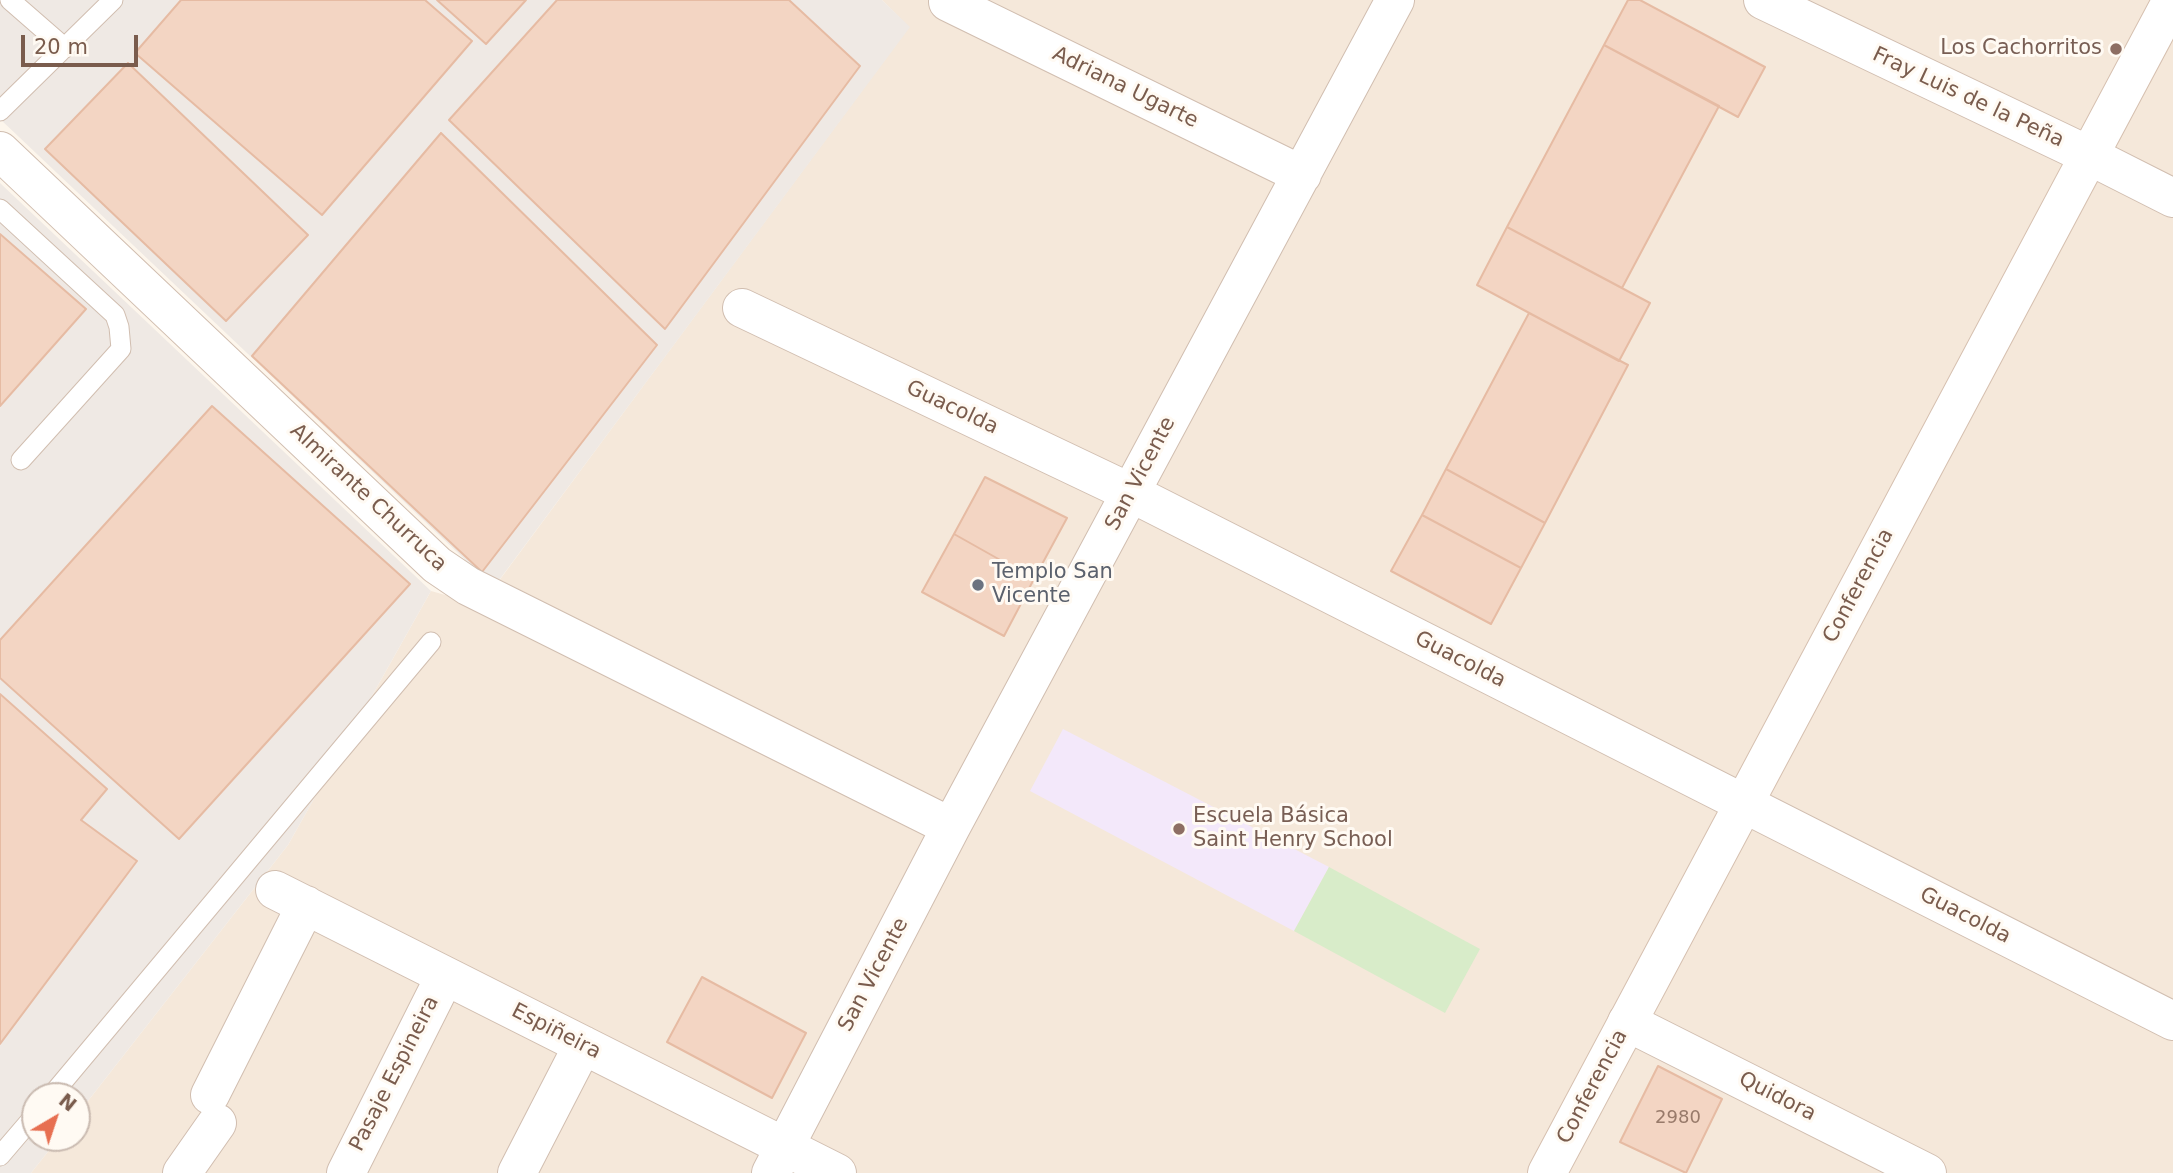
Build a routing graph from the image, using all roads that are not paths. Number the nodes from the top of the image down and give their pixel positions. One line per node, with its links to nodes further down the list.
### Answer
1 (10, 0): 7 (lane)
2 (113, 0): 7 (lane)
3 (1395, 0): 11 (street, San Vicente)
4 (1763, 0): 10 (street, Fray Luis de la Peña)
5 (2172, 0): 10 (street, Conferencia)
6 (948, 2): 11 (street, Adriana Ugarte)
7 (65, 48): 8 (lane)
8 (0, 111)
9 (0, 152): 19 (street, Almirante Churruca)
10 (2088, 155): 12 (street, Fray Luis de la Peña); 18 (street, Conferencia)
11 (1302, 175): 16 (street, San Vicente)
12 (2173, 198)
13 (0, 209): 15 (lane)
14 (741, 308): 16 (street, Guacolda)
15 (20, 460)
16 (1131, 493): 18 (street, Guacolda); 19 (street, San Vicente)
17 (431, 642): 24 (lane)
18 (1743, 804): 21 (street, Guacolda); 22 (street, Conferencia)
19 (951, 827): 27 (street, San Vicente)
20 (445, 976): 23 (street, Espiñeira); 28 (street, Espiñeira); 29 (street, Pasaje Espineira)
21 (2173, 1021)
22 (1627, 1022): 32 (street, Conferencia); 33 (street, Quidora)
23 (583, 1045): 27 (street, Espiñeira); 30 (street)
24 (63, 1082)
25 (21, 1131): 26 (lane)
26 (0, 1156)
27 (778, 1160): 31 (street, Espiñeira)
28 (182, 1173)
29 (346, 1173)
30 (517, 1173)
31 (837, 1173)
32 (1547, 1173)
33 (1927, 1173)

